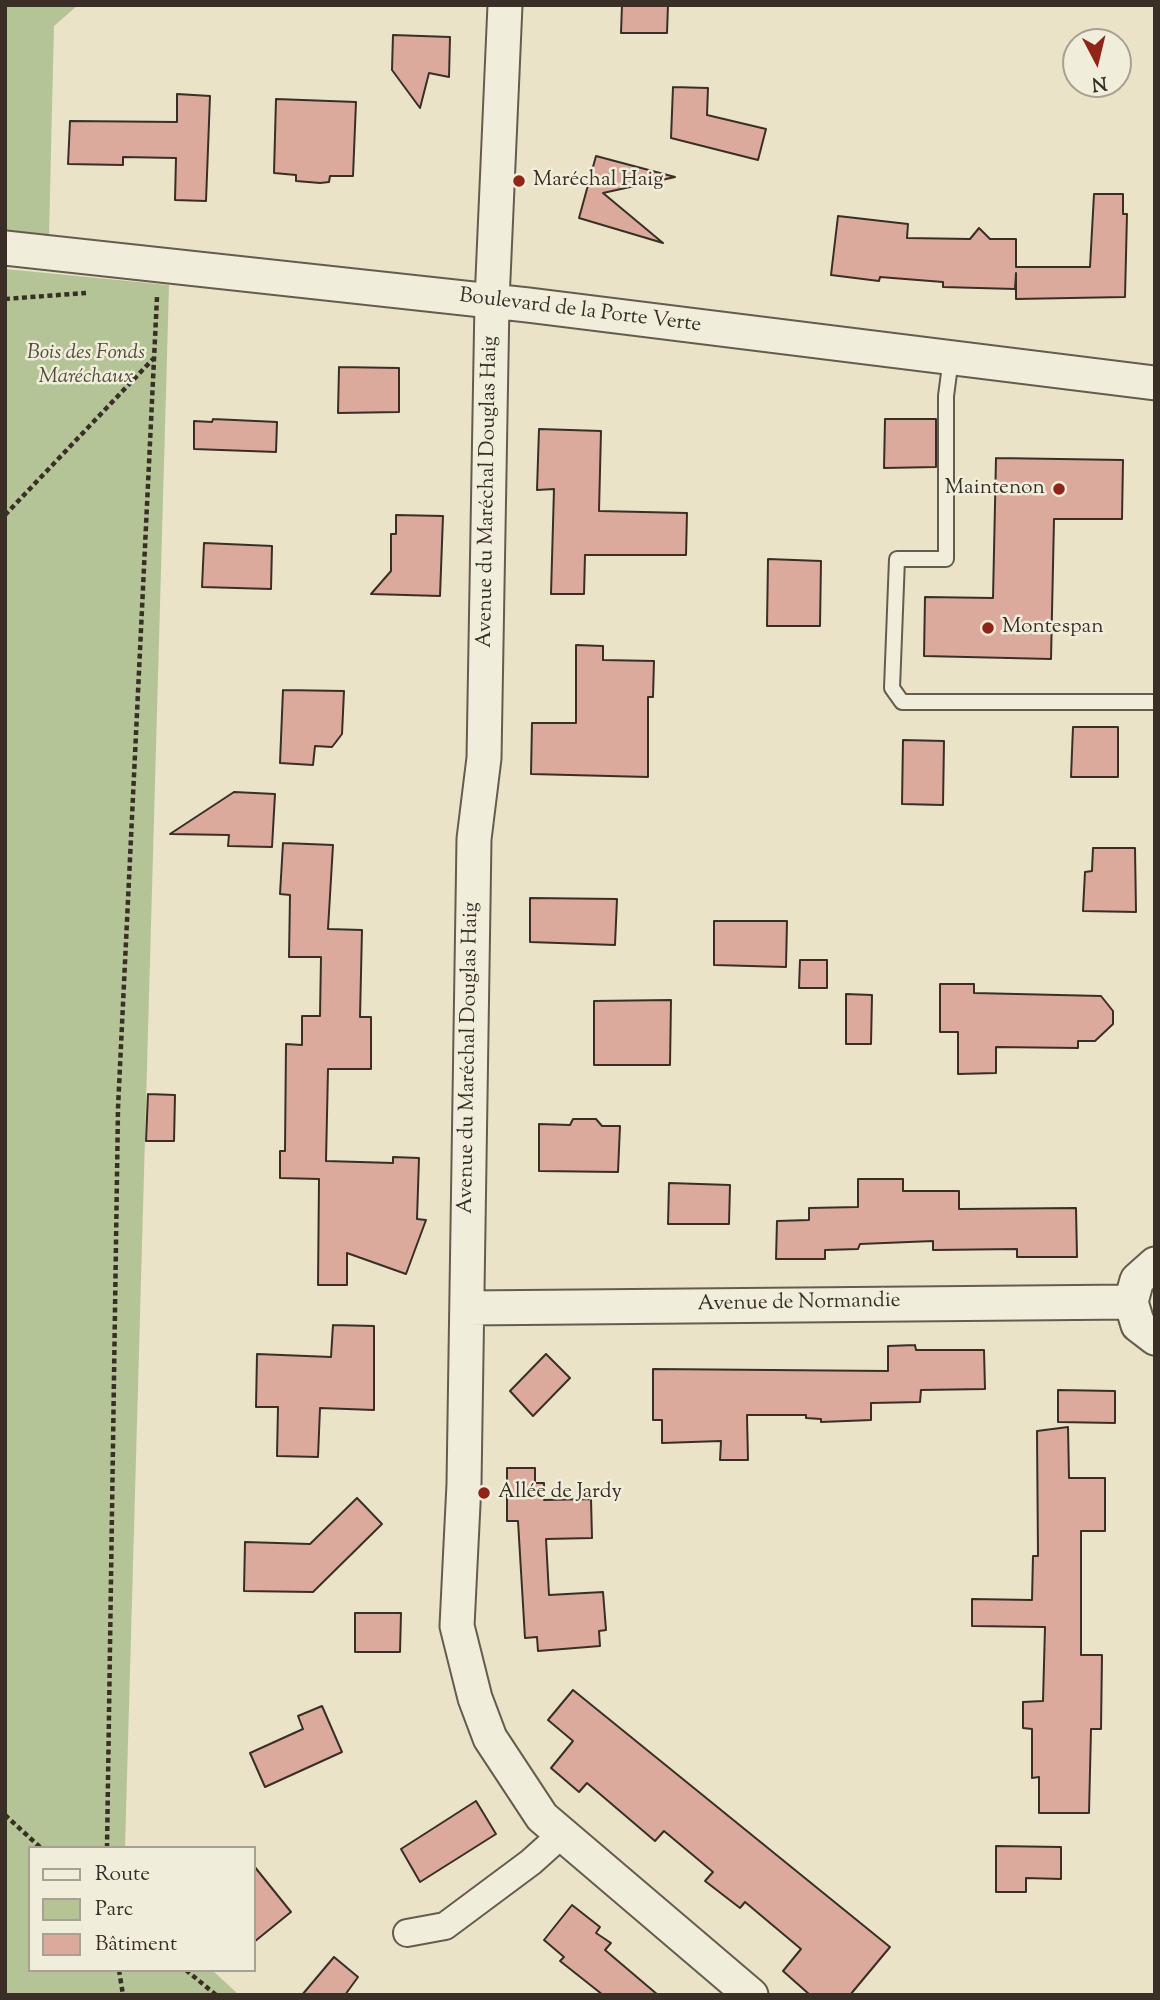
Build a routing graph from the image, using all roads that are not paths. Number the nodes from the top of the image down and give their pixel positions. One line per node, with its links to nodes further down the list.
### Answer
1 (505, 5): 3 (street, Avenue du Maréchal Douglas Haig)
2 (5, 248): 3 (street, Boulevard de la Porte Verte)
3 (492, 301): 4 (street, Boulevard de la Porte Verte); 9 (street, Avenue du Maréchal Douglas Haig)
4 (951, 358): 5 (street, Boulevard de la Porte Verte); 6 (lane)
5 (1155, 383)
6 (1155, 702)
7 (1155, 1264): 8 (street)
8 (1130, 1302): 9 (street, Avenue de Normandie); 10 (street)
9 (467, 1308): 11 (street, Avenue du Maréchal Douglas Haig)
10 (1155, 1338)
11 (561, 1835): 12 (street); 13 (street, Avenue du Maréchal Douglas Haig)
12 (407, 1933)
13 (751, 1995)

